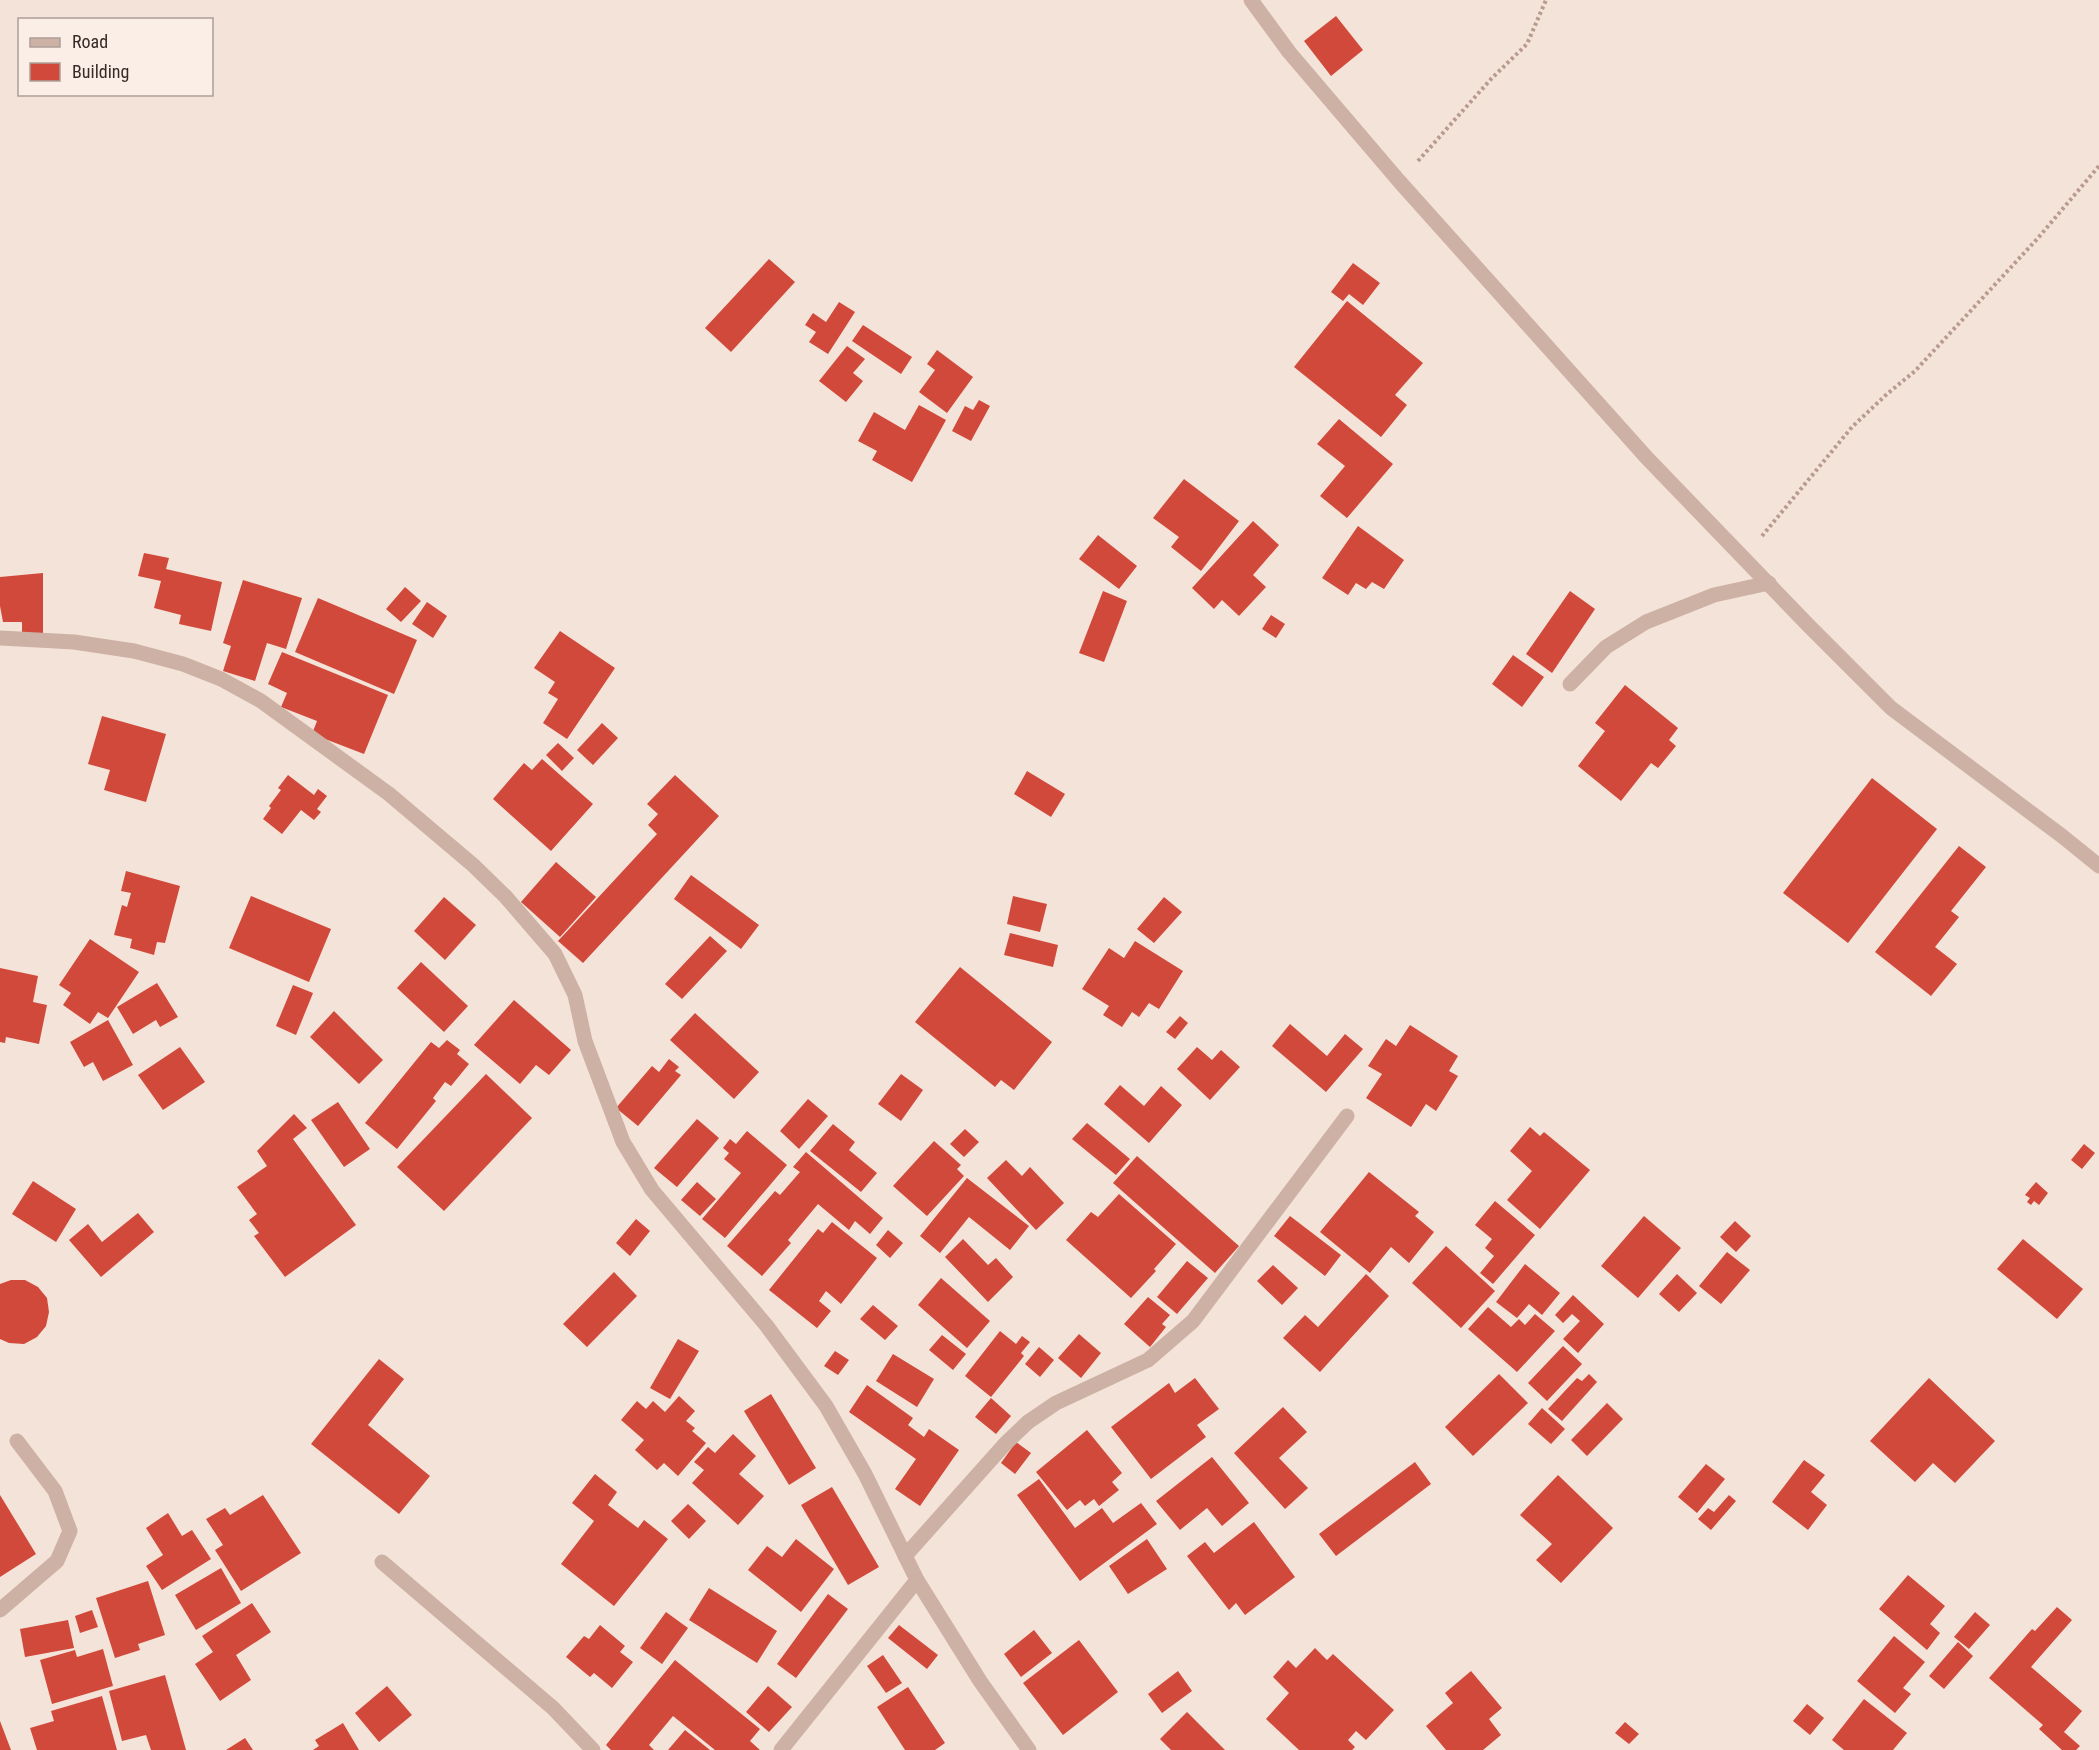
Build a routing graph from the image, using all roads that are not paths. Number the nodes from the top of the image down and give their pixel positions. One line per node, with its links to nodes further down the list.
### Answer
1 (1251, 0): 2 (street)
2 (1769, 583): 4 (street); 5 (street)
3 (0, 638): 8 (street)
4 (1570, 684)
5 (2099, 866)
6 (1347, 1116): 8 (street)
7 (17, 1441): 11 (street)
8 (905, 1556): 10 (street)
9 (382, 1562): 12 (street)
10 (917, 1580): 13 (street); 14 (street)
11 (0, 1610)
12 (593, 1750)
13 (781, 1750)
14 (1029, 1750)

